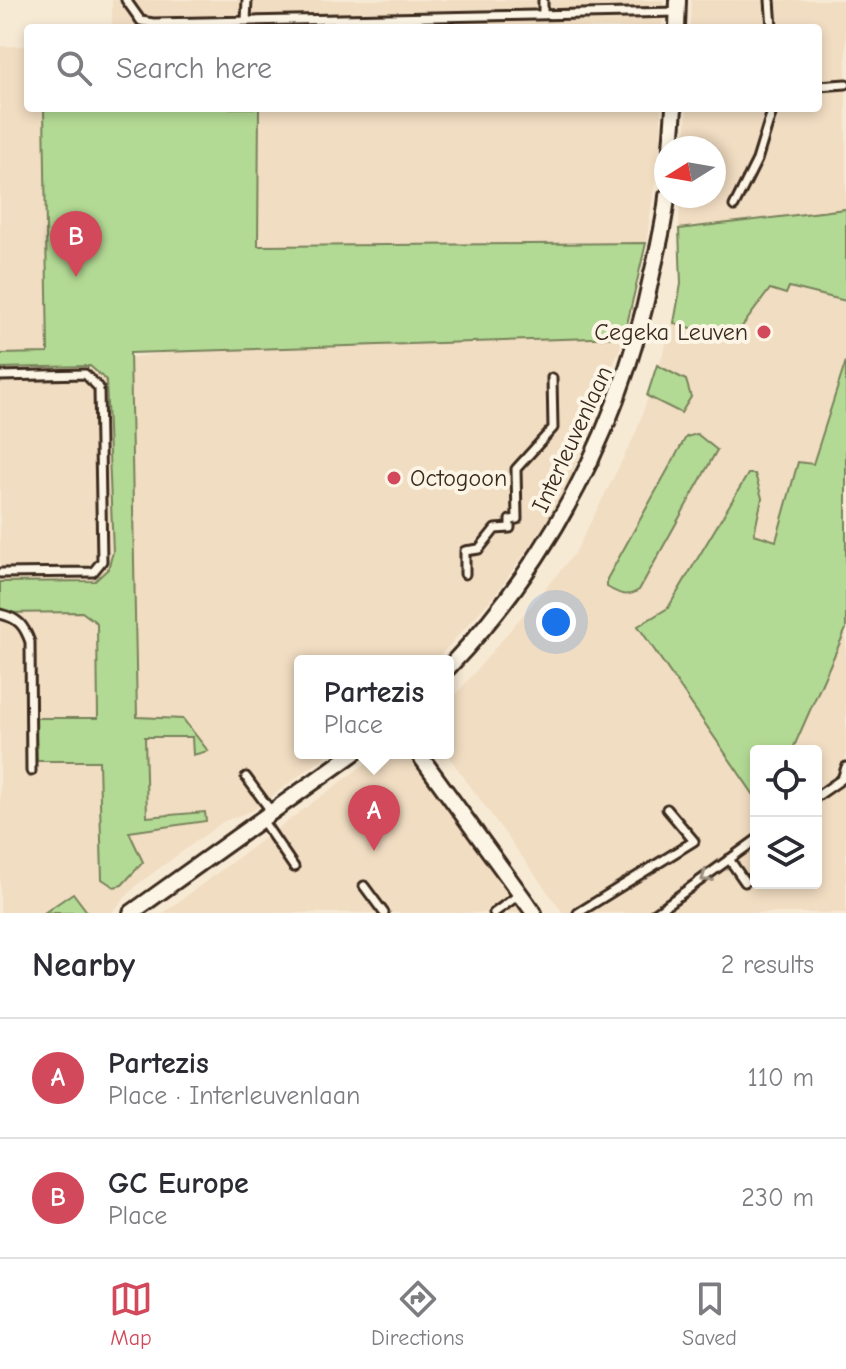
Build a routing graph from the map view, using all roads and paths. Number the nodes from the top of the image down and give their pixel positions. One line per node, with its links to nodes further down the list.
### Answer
1 (126, 0): 7 (lane)
2 (247, 0): 7 (lane)
3 (543, 0): 6 (lane)
4 (770, 0): 8 (lane)
5 (678, 6): 6 (lane)
6 (543, 14): 7 (lane)
7 (246, 21)
8 (772, 24)
9 (846, 84): 10 (lane)
10 (822, 86)
11 (674, 112): 13 (street)
12 (772, 112): 14 (lane)
13 (672, 136)
14 (734, 206)
15 (665, 208): 21 (street, Interleuvenlaan)
16 (0, 376): 18 (lane)
17 (552, 378): 19 (lane)
18 (0, 573)
19 (465, 574)
20 (0, 614): 25 (lane)
21 (454, 661)
22 (346, 759): 29 (street)
23 (422, 759): 35 (street)
24 (846, 767): 27 (lane)
25 (31, 771)
26 (246, 777): 29 (lane)
27 (822, 793)
28 (667, 809): 40 (lane)
29 (267, 817): 32 (lane); 36 (street)
30 (750, 844): 31 (lane)
31 (729, 859): 33 (lane); 41 (lane, one-way to 41)
32 (294, 867)
33 (745, 882)
34 (364, 886): 37 (lane)
35 (520, 894): 38 (lane); 39 (street)
36 (131, 913)
37 (384, 913)
38 (494, 913)
39 (534, 913)
40 (578, 913)
41 (655, 913)

